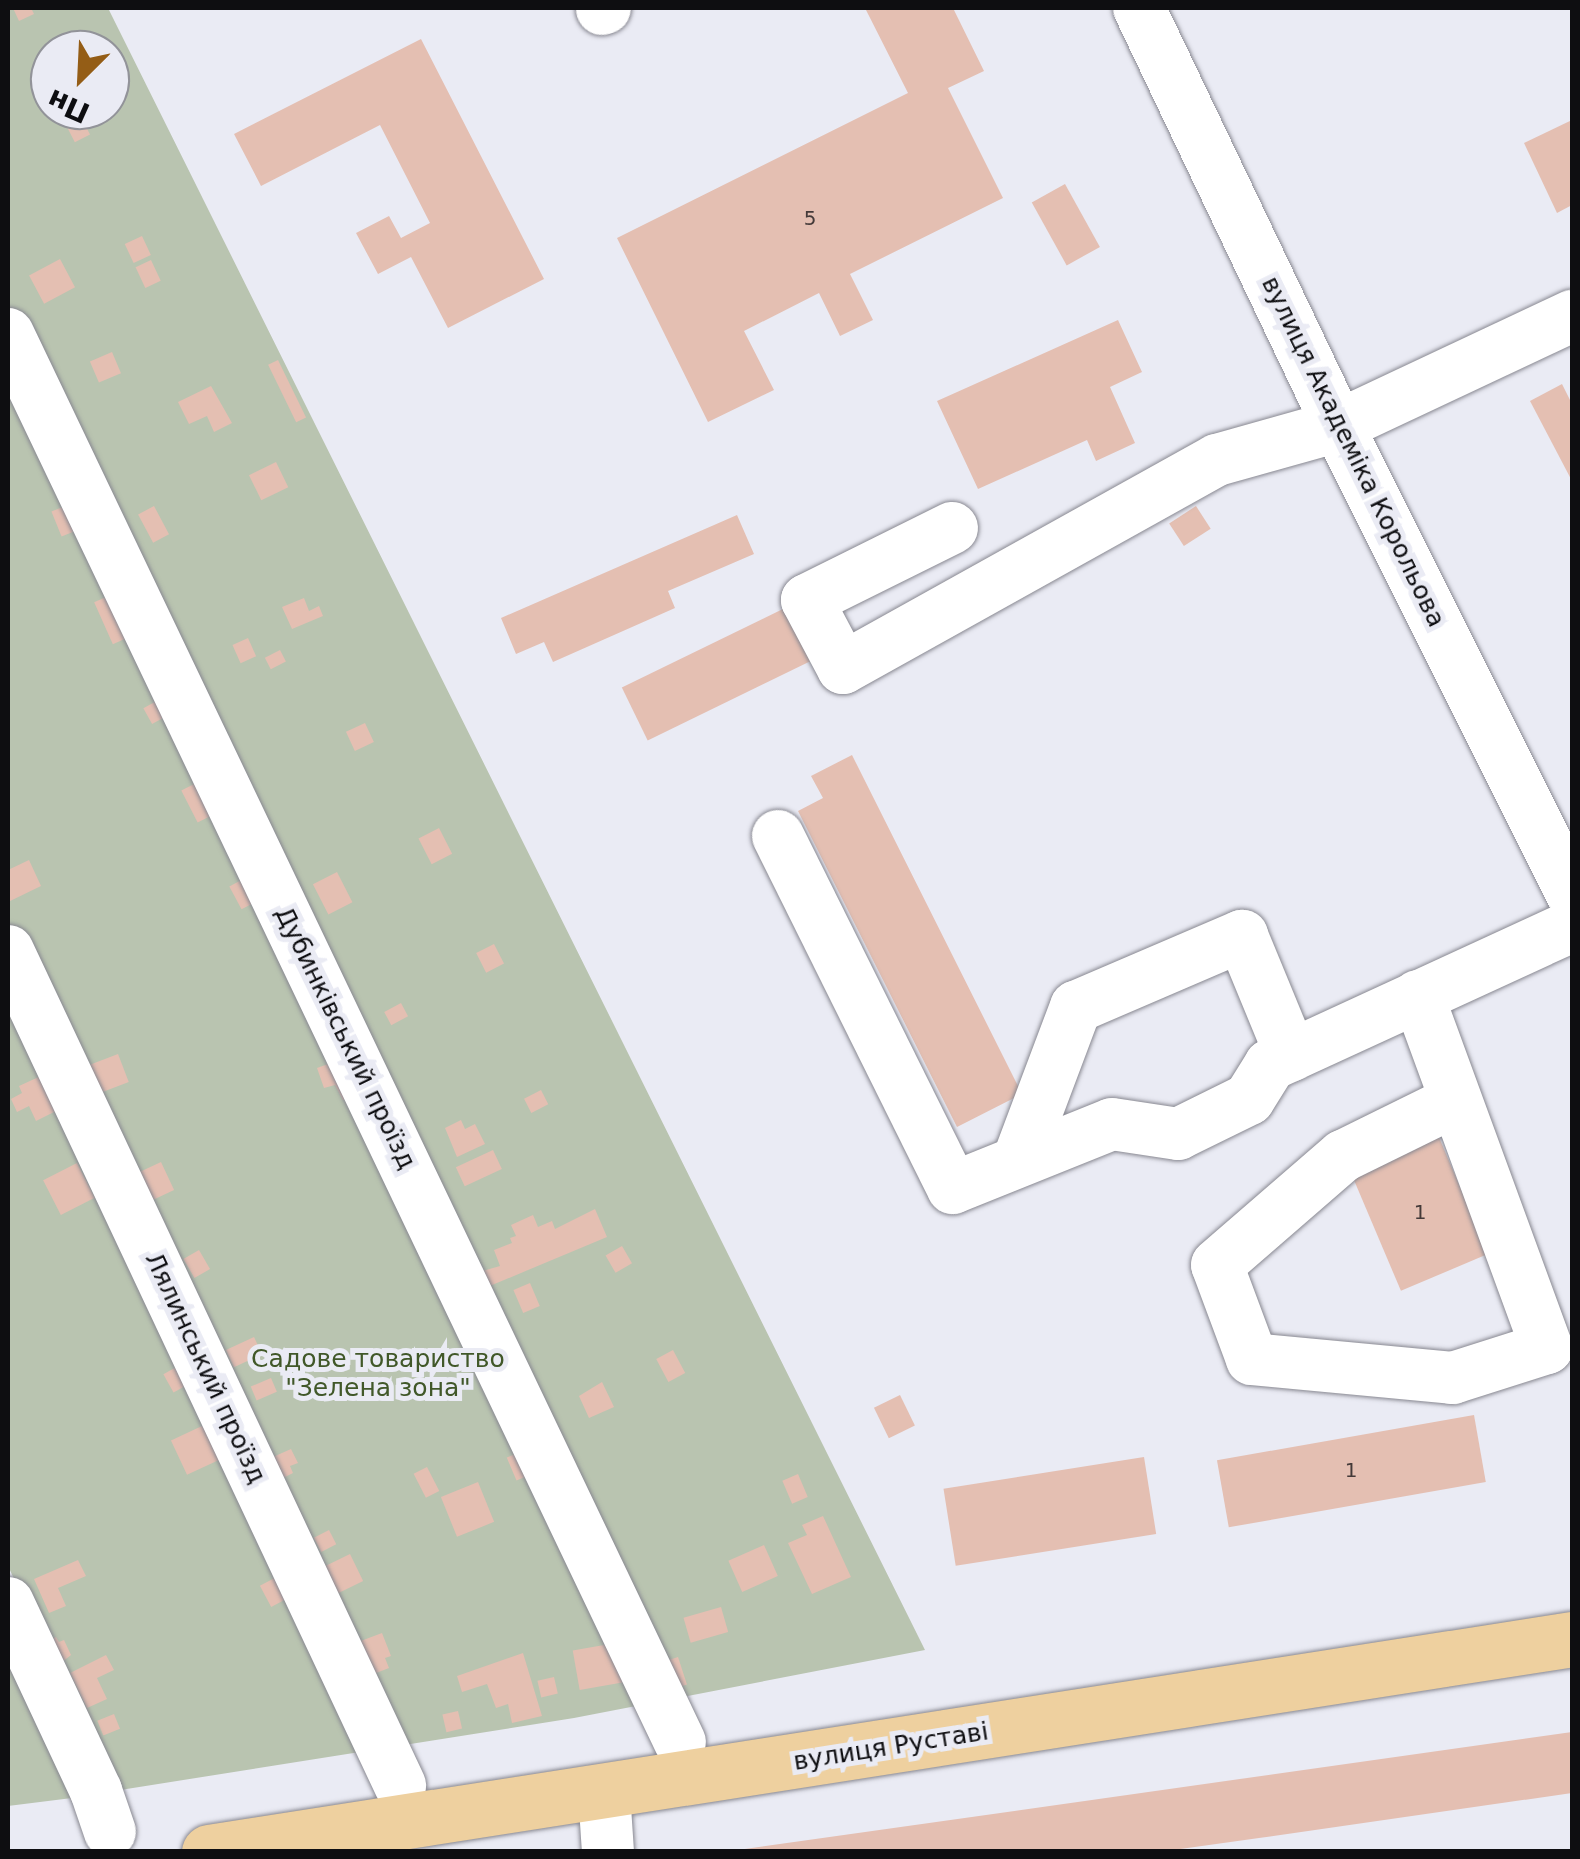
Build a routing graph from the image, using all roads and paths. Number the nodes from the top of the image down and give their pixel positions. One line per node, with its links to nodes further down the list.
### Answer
1 (1140, 8): 4 (street, вулиця Академіка Корольова)
2 (1572, 316): 4 (street)
3 (8, 334): 16 (street, Дубинківський проїзд)
4 (1338, 426): 5 (street); 7 (street, вулиця Академіка Корольова)
5 (952, 528)
6 (778, 836): 13 (street)
7 (1572, 894)
8 (1572, 926): 10 (street)
9 (8, 951): 17 (street, Лялинський проїзд)
10 (1418, 996): 11 (street); 12 (street)
11 (1291, 1055): 13 (street); 13 (street)
12 (1455, 1101): 12 (street)
13 (1018, 1162)
14 (8, 1603): 19 (street)
15 (1572, 1639): 18 (main road, вулиця Руставі)
16 (680, 1742)
17 (400, 1786)
18 (604, 1792): 20 (main road, вулиця Руставі); 21 (street)
19 (110, 1832)
20 (209, 1852)
21 (608, 1852)

